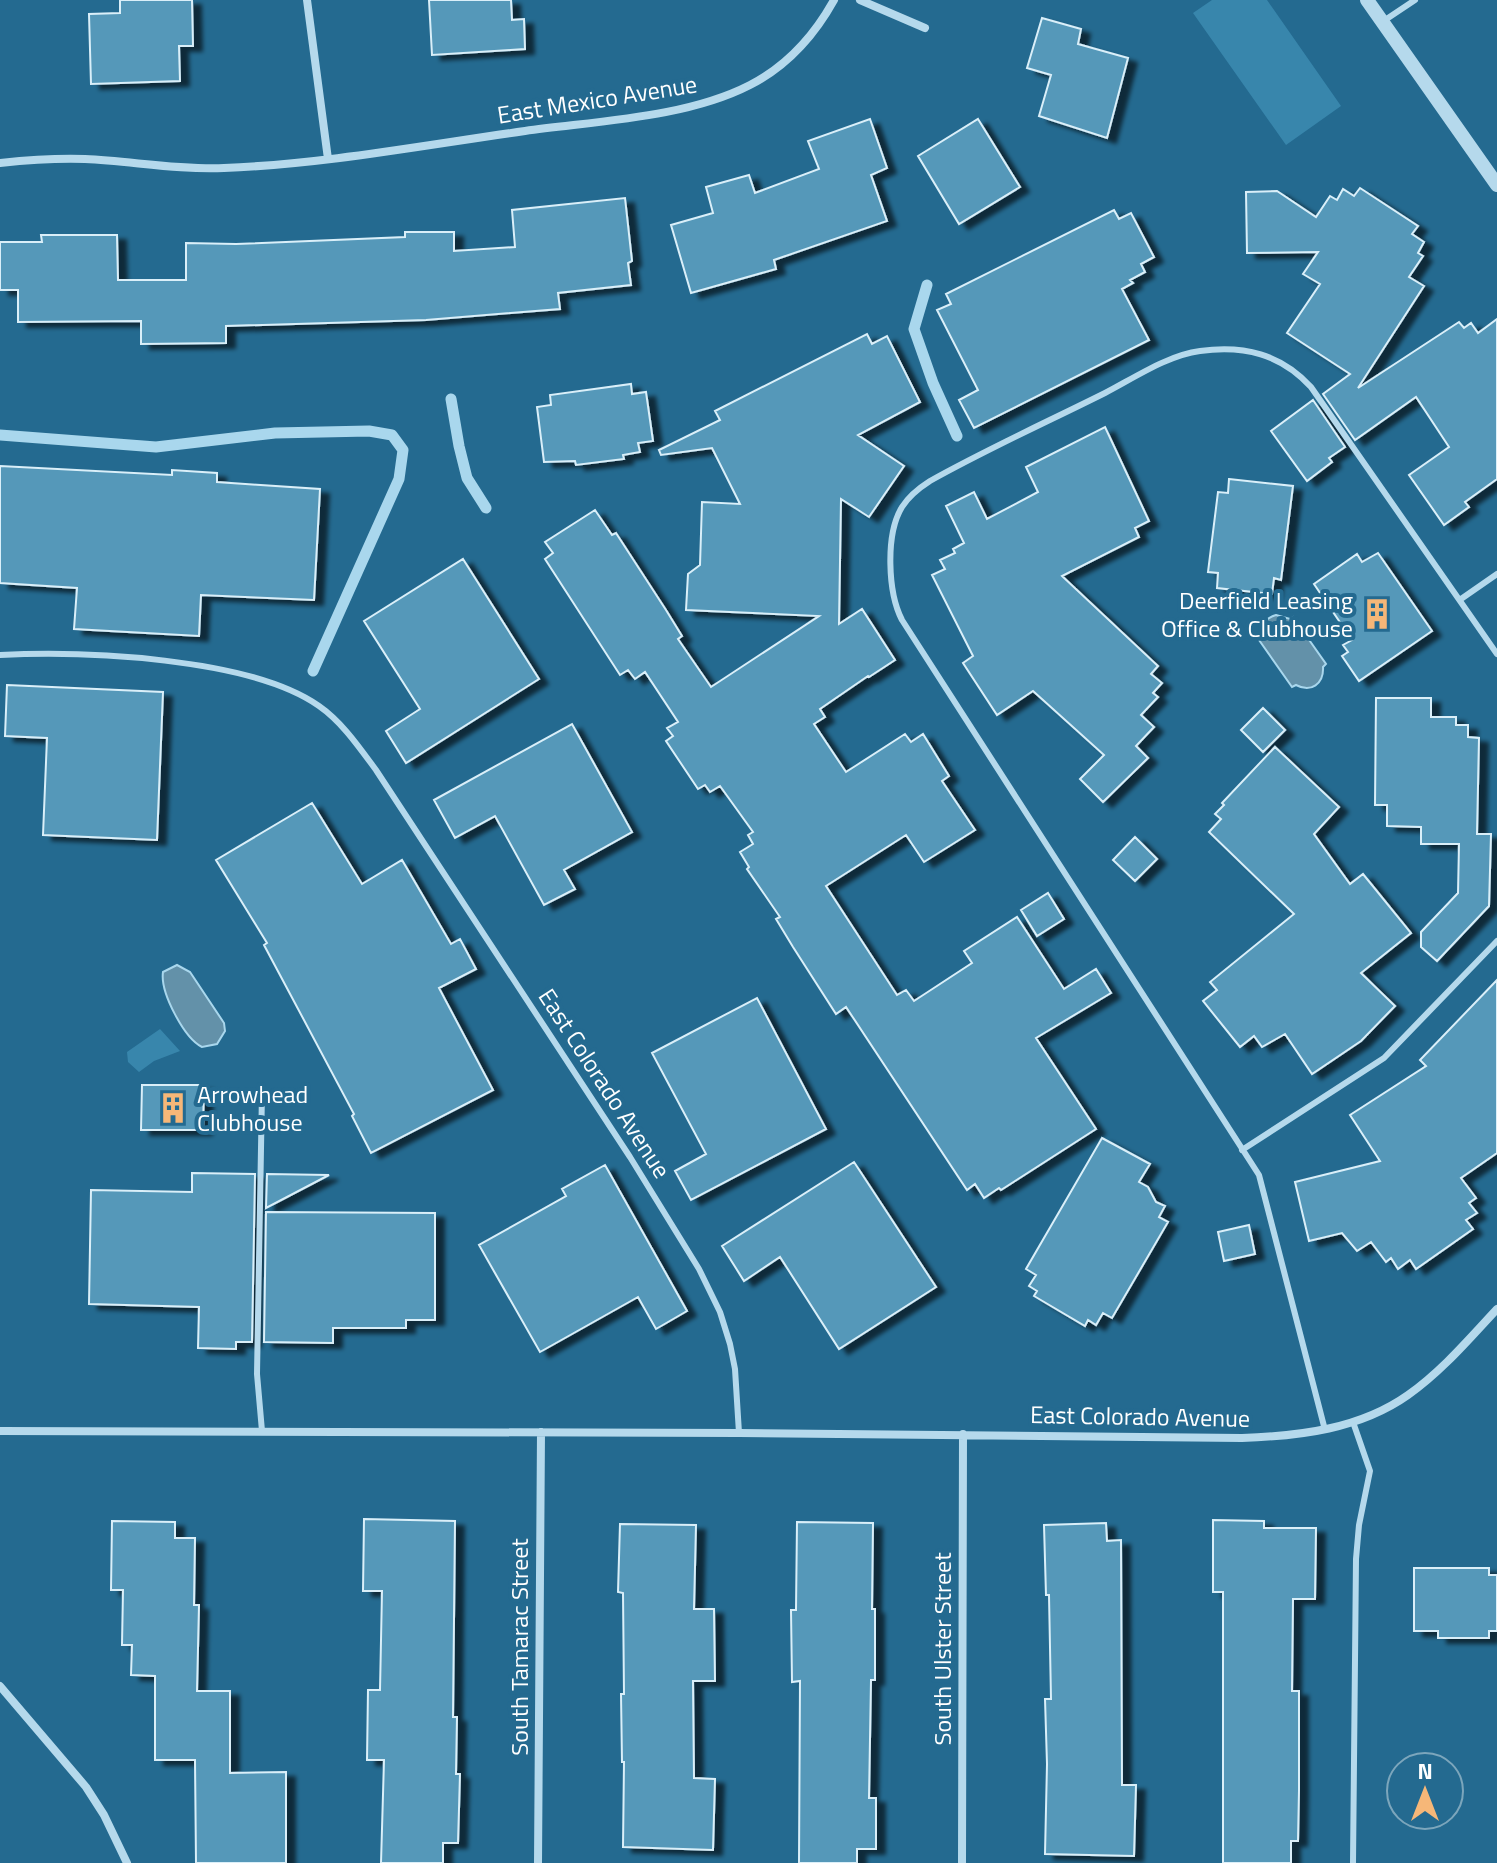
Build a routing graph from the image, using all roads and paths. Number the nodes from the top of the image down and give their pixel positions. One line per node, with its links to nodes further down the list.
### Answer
1 (307, 0): 8 (street)
2 (834, 0): 8 (street, East Mexico Avenue)
3 (860, 0): 7 (street)
4 (1367, 0): 6 (street)
5 (1415, 0): 6 (lane)
6 (1382, 22): 10 (street)
7 (925, 28)
8 (328, 159): 9 (street, East Mexico Avenue)
9 (0, 163)
10 (1497, 185)
11 (1497, 574): 12 (lane)
12 (1461, 599): 13 (lane); 17 (lane)
13 (1497, 654)
14 (0, 655): 24 (lane, East Colorado Avenue)
15 (1497, 941): 17 (lane)
16 (262, 1092): 22 (lane)
17 (1242, 1150): 20 (lane)
18 (1497, 1309): 19 (street, East Colorado Avenue)
19 (1353, 1422): 20 (street, East Colorado Avenue); 30 (lane)
20 (1325, 1430): 25 (street, East Colorado Avenue)
21 (0, 1431): 22 (street, East Colorado Avenue)
22 (262, 1431): 23 (street, East Colorado Avenue)
23 (541, 1432): 24 (street, East Colorado Avenue); 28 (street, South Tamarac Street)
24 (739, 1433): 25 (street, East Colorado Avenue)
25 (963, 1434): 29 (street, South Ulster Street)
26 (0, 1686): 27 (street)
27 (127, 1863)
28 (538, 1863)
29 (962, 1863)
30 (1353, 1863)

